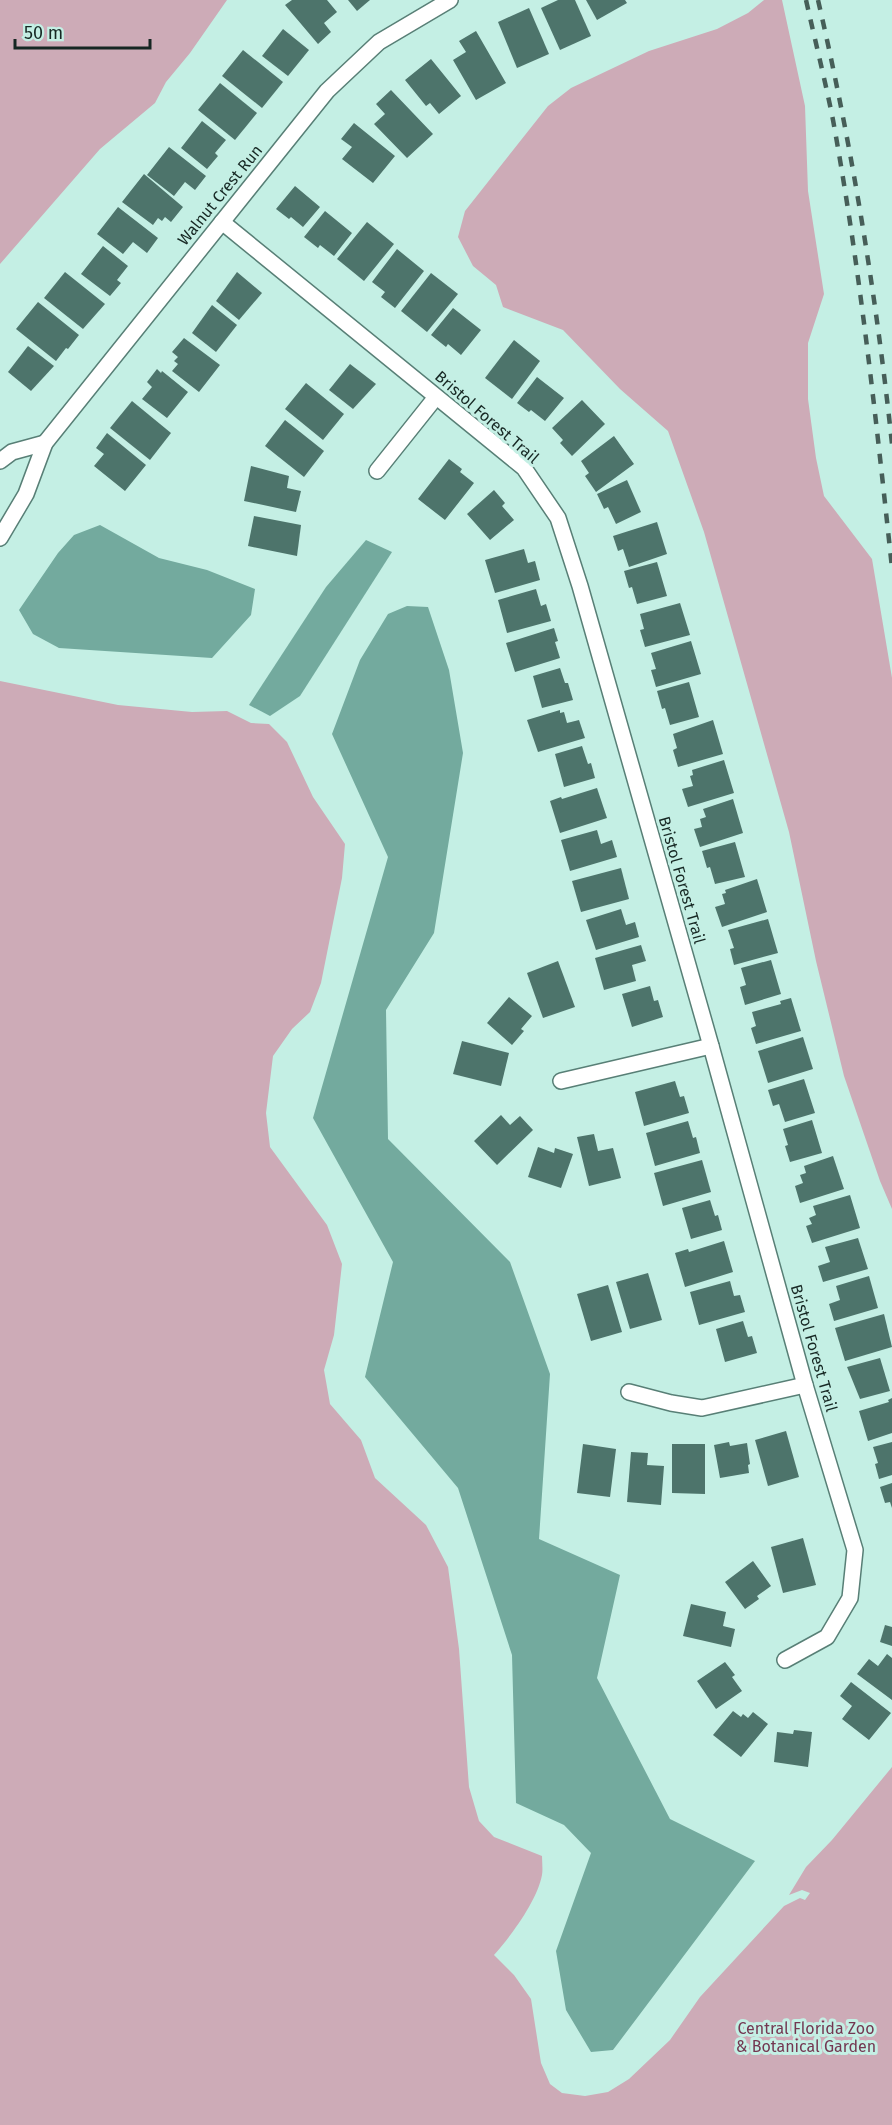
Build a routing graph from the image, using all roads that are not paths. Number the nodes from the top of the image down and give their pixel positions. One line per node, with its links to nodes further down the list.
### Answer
1 (449, 0): 2 (street, Walnut Crest Run)
2 (222, 222): 3 (street, Bristol Forest Trail); 4 (street, Walnut Crest Run)
3 (436, 397): 6 (street); 8 (street, Bristol Forest Trail)
4 (45, 443): 5 (street); 7 (street, Walnut Crest Run)
5 (0, 460)
6 (377, 471)
7 (2, 529)
8 (711, 1046): 9 (street); 10 (street, Bristol Forest Trail)
9 (561, 1082)
10 (805, 1385): 11 (street); 12 (street, Bristol Forest Trail)
11 (629, 1392)
12 (785, 1660)

